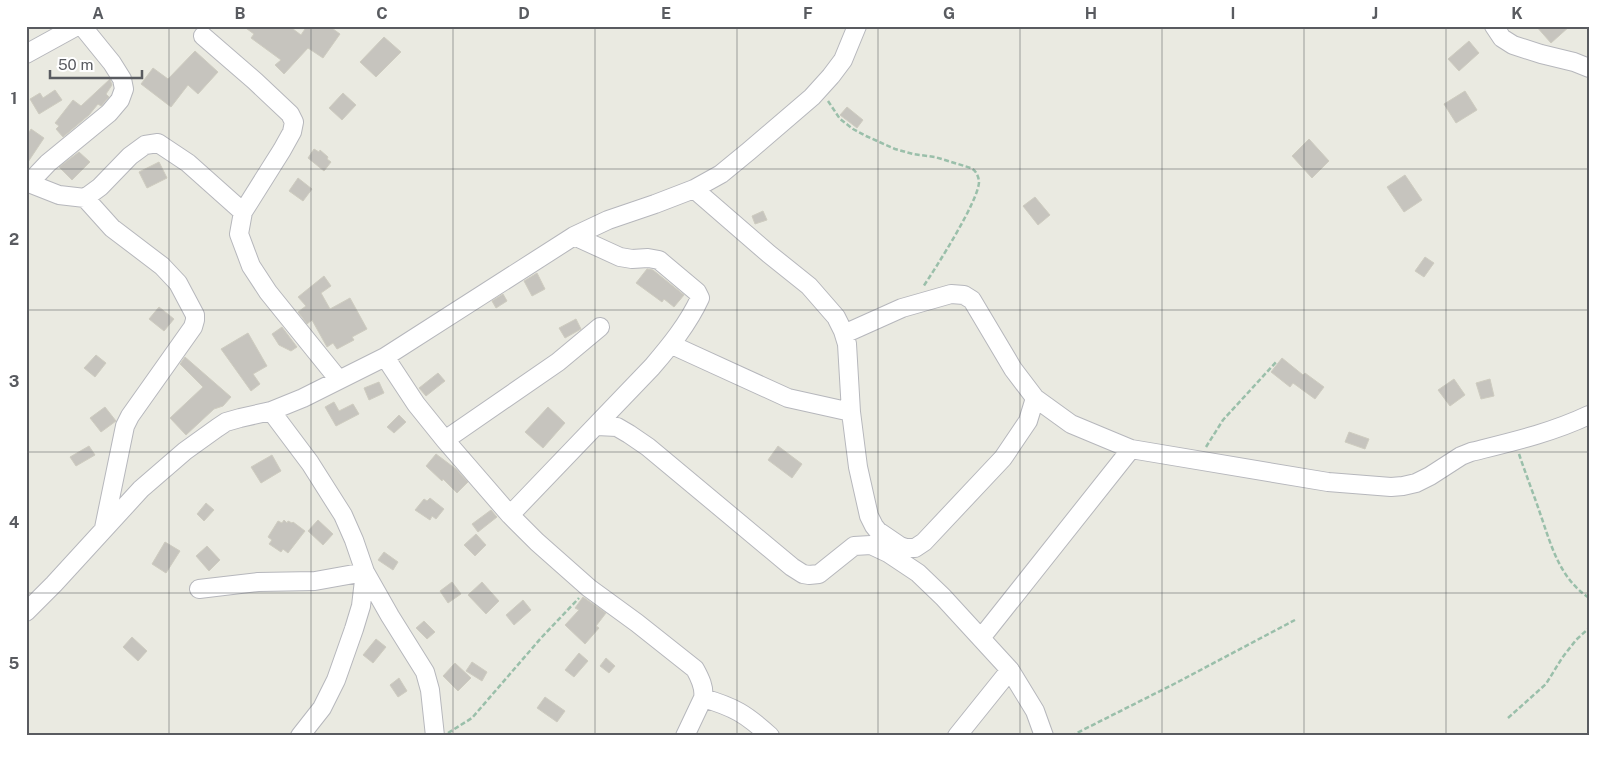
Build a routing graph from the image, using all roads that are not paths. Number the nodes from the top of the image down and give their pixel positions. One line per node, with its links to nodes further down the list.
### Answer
1 (77, 26): 6 (street)
2 (82, 26): 8 (street)
3 (857, 26): 9 (street)
4 (1494, 26): 7 (street)
5 (203, 36): 11 (street)
6 (26, 54)
7 (1589, 68)
8 (28, 183): 10 (street)
9 (694, 189): 12 (street); 14 (street)
10 (85, 198): 11 (street); 26 (street)
11 (243, 212): 17 (street)
12 (574, 236): 15 (street); 16 (street)
13 (600, 327): 23 (street)
14 (844, 334): 18 (street); 20 (street)
15 (672, 345): 20 (street); 22 (street)
16 (384, 357): 17 (street); 23 (street)
17 (339, 380): 19 (street)
18 (1035, 398): 20 (street); 24 (street)
19 (271, 411): 26 (street); 27 (street)
20 (851, 412)
21 (1589, 415): 24 (street)
22 (597, 426): 25 (street); 30 (street)
23 (445, 440): 25 (street)
24 (1131, 449): 30 (street)
25 (510, 515): 32 (street)
26 (104, 528): 29 (street)
27 (365, 572): 28 (street); 33 (street); 34 (street)
28 (199, 590)
29 (26, 612)
30 (981, 638): 31 (street)
31 (1010, 670): 37 (street); 38 (street)
32 (703, 698): 35 (street); 36 (street)
33 (300, 736)
34 (435, 736)
35 (685, 736)
36 (770, 736)
37 (957, 736)
38 (1044, 736)

